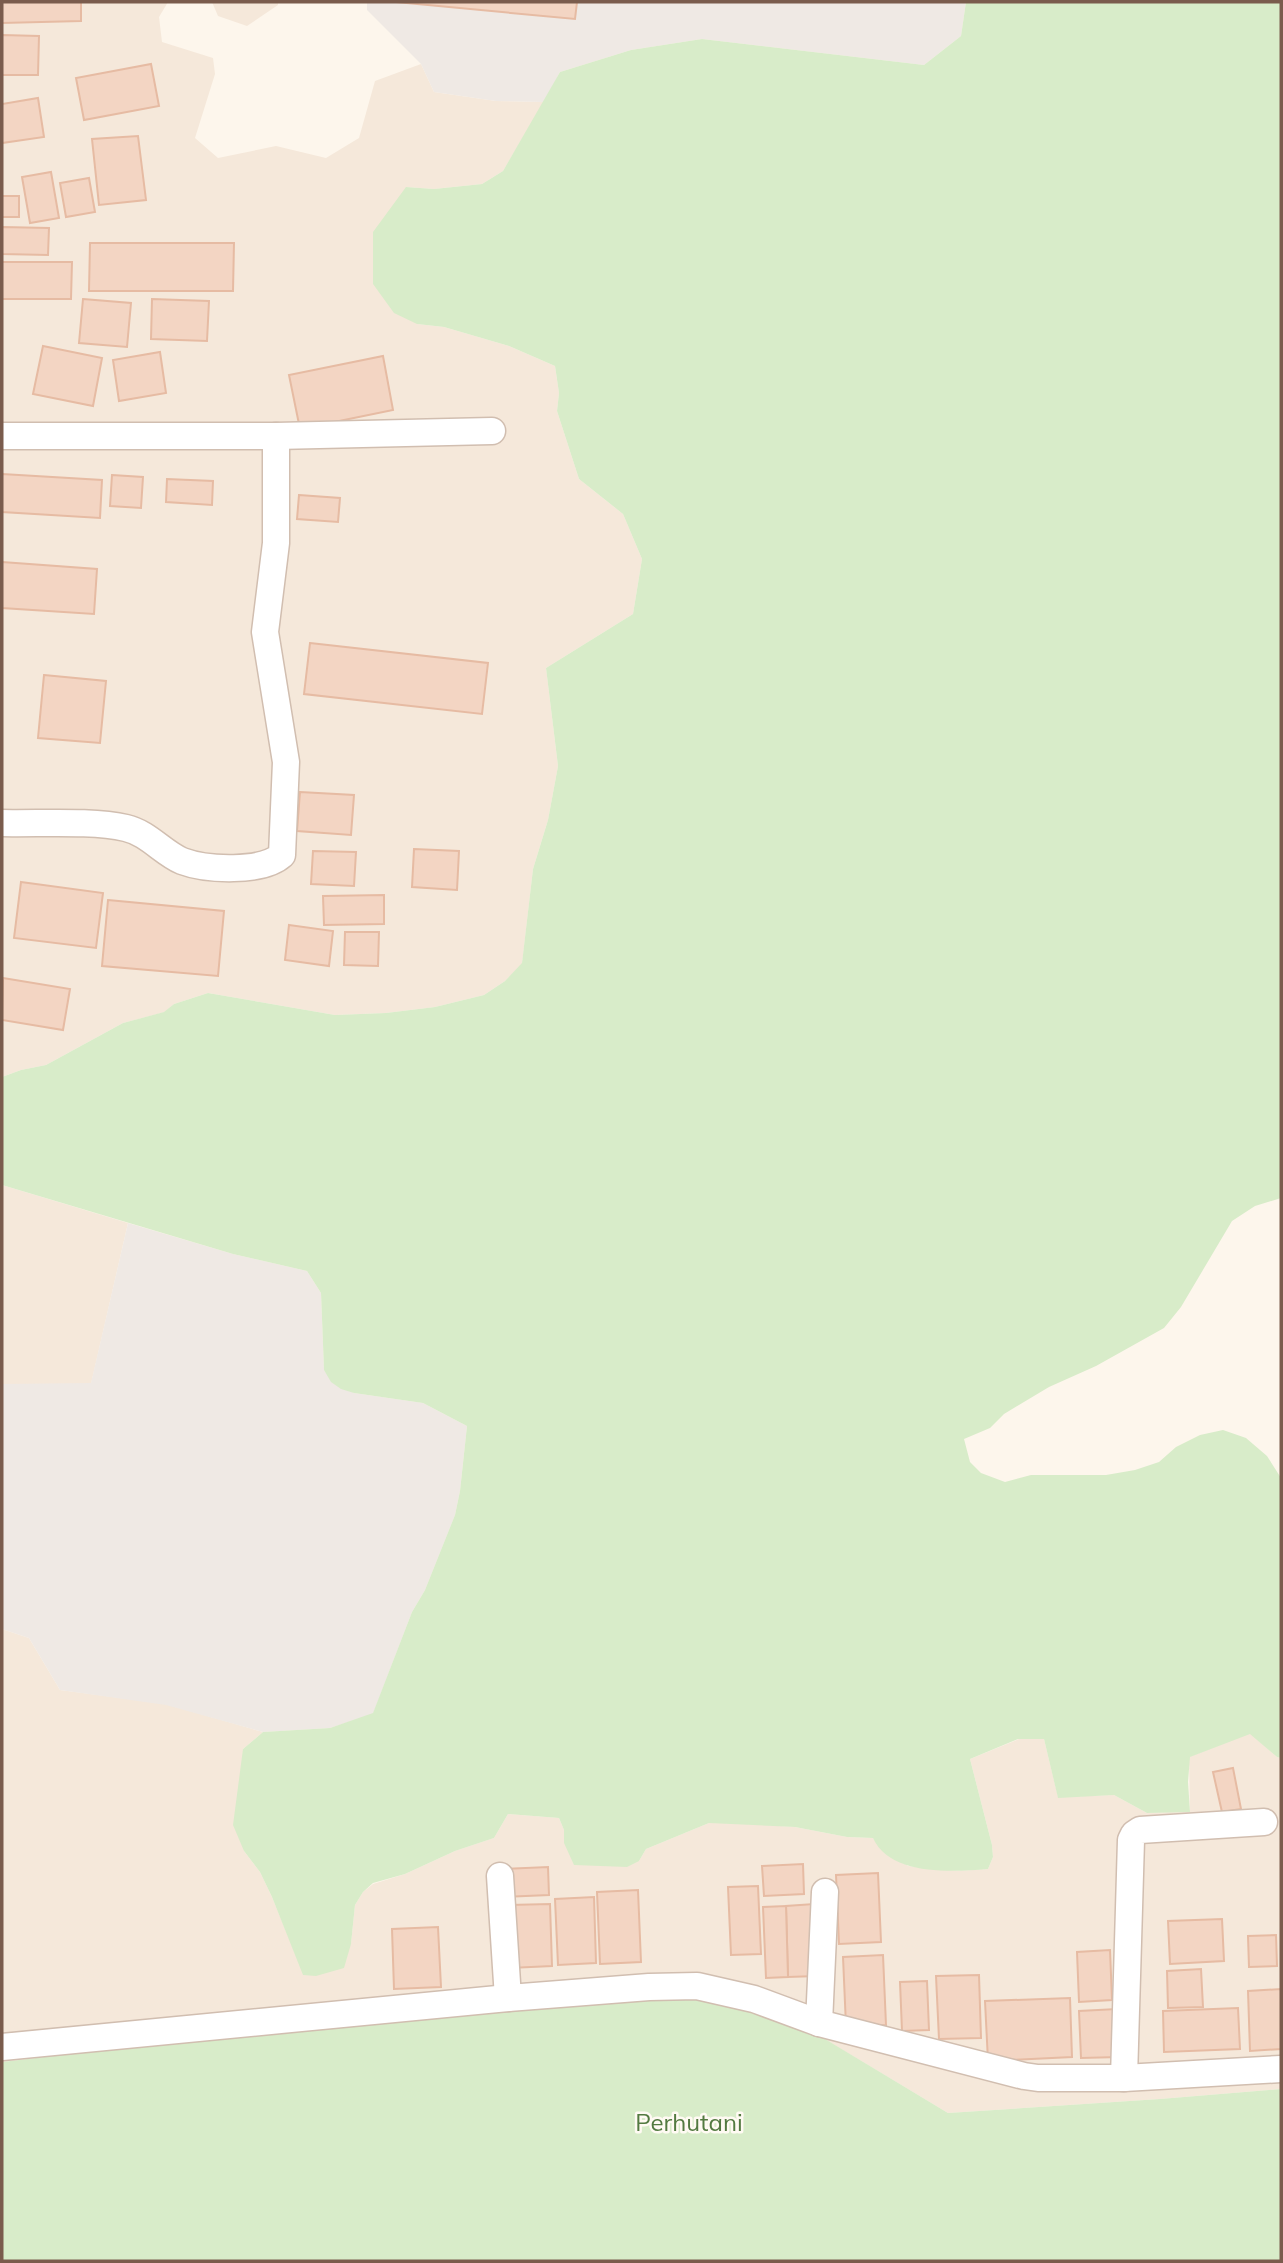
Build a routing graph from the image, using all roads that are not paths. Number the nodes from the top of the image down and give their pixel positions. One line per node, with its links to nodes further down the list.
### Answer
1 (492, 431): 3 (street)
2 (2, 436): 3 (street)
3 (276, 436): 4 (street)
4 (2, 823)
5 (1264, 1822): 12 (street)
6 (500, 1876): 8 (street)
7 (825, 1892): 9 (street)
8 (508, 1998): 9 (street); 10 (street)
9 (819, 2023): 12 (street)
10 (2, 2048)
11 (1281, 2069): 12 (street)
12 (1124, 2078)

